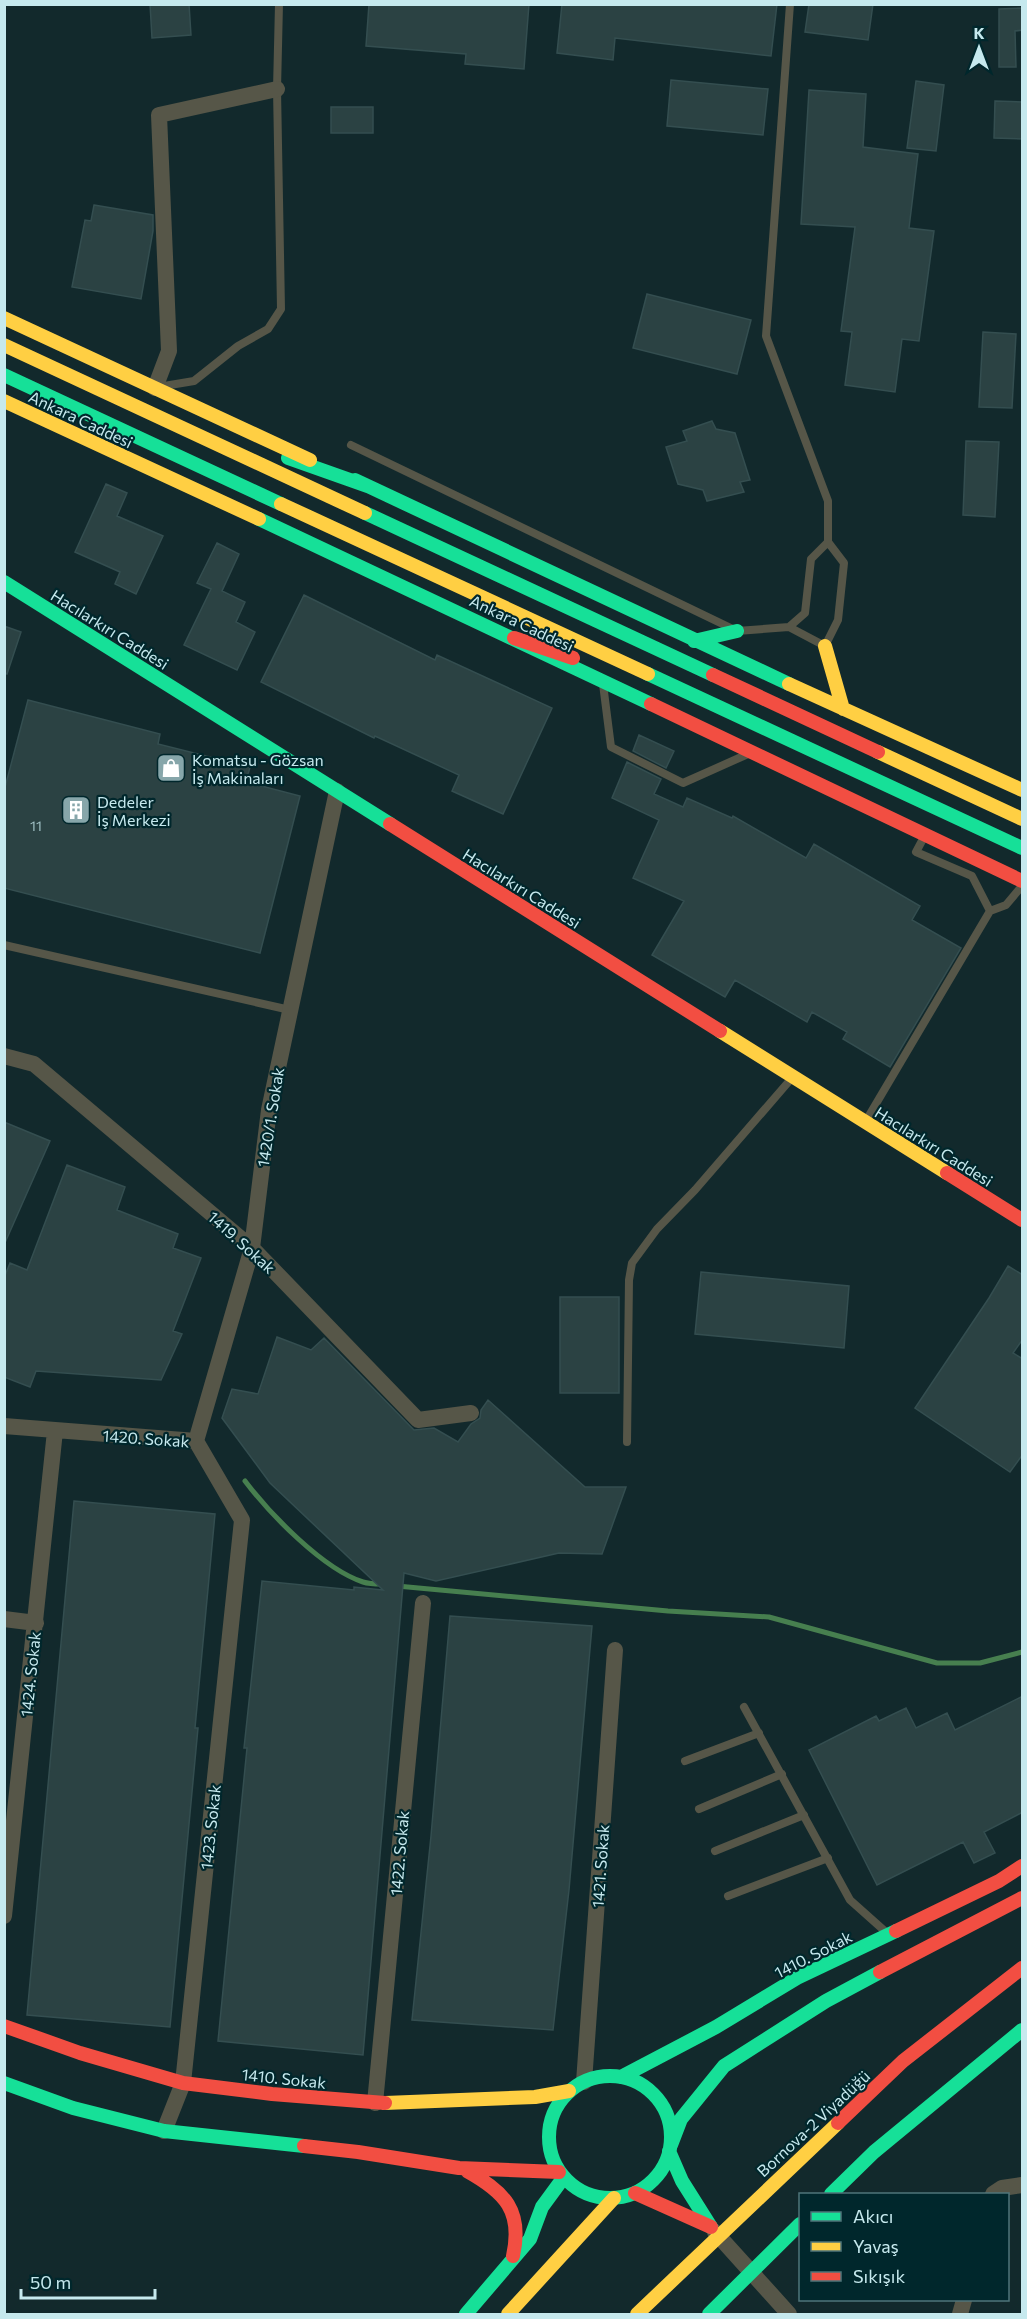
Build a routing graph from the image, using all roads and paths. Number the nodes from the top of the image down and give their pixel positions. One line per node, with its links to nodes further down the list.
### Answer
1 (279, 4): 3 (lane)
2 (790, 4): 12 (lane)
3 (277, 88): 7 (lane); 7 (street)
4 (4, 318): 7 (main road)
5 (4, 345): 8 (main road, Ankara Caddesi)
6 (4, 375): 21 (main road, Ankara Caddesi)
7 (155, 388): 11 (main road)
8 (105, 392): 11 (main road); 25 (main road, Ankara Caddesi)
9 (4, 401): 16 (main road, Ankara Caddesi)
10 (351, 445): 15 (lane)
11 (370, 487): 17 (main road)
12 (828, 542): 14 (lane); 18 (lane)
13 (4, 582): 24 (main road, Hacılarkırı Caddesi)
14 (789, 627): 15 (lane); 18 (lane)
15 (737, 631): 17 (main road)
16 (514, 638): 19 (main road, Ankara Caddesi); 21 (main road)
17 (694, 641): 20 (main road)
18 (825, 646): 20 (main road)
19 (603, 680): 22 (main road, Ankara Caddesi); 22 (lane)
20 (843, 709): 23 (main road)
21 (745, 719): 27 (main road, Ankara Caddesi)
22 (751, 753): 26 (main road, Ankara Caddesi)
23 (1023, 790)
24 (337, 791): 31 (street, 1420/1. Sokak); 33 (main road, Hacılarkırı Caddesi)
25 (1023, 819)
26 (926, 834): 28 (main road, Ankara Caddesi); 29 (lane)
27 (1023, 849)
28 (1023, 883): 29 (lane)
29 (990, 911): 34 (lane)
30 (4, 945): 31 (lane)
31 (290, 1010): 36 (street, 1420/1. Sokak)
32 (4, 1056): 36 (street, 1419. Sokak)
33 (793, 1077): 34 (main road, Hacılarkırı Caddesi); 41 (lane)
34 (865, 1122): 35 (main road, Hacılarkırı Caddesi)
35 (1023, 1220)
36 (252, 1248): 37 (street, 1419. Sokak); 40 (street, 1420/1. Sokak)
37 (471, 1413)
38 (4, 1426): 39 (street, 1420. Sokak)
39 (55, 1431): 40 (street, 1420. Sokak); 45 (street, 1424. Sokak)
40 (196, 1441): 42 (street, 1420. Sokak)
41 (627, 1442)
42 (242, 1520): 65 (street, 1423. Sokak)
43 (423, 1602): 68 (street, 1422. Sokak)
44 (4, 1619): 45 (street)
45 (36, 1623): 58 (street, 1424. Sokak)
46 (615, 1650): 64 (street, 1421. Sokak)
47 (744, 1707): 48 (lane)
48 (759, 1733): 49 (lane); 50 (lane)
49 (685, 1761)
50 (782, 1774): 51 (lane); 52 (lane)
51 (699, 1809)
52 (804, 1815): 53 (lane); 54 (lane)
53 (715, 1851)
54 (828, 1858): 56 (lane); 59 (lane)
55 (1023, 1866): 59 (main road, 1410. Sokak)
56 (728, 1896)
57 (1023, 1898): 70 (main road)
58 (4, 1916)
59 (889, 1935): 63 (main road, 1410. Sokak)
60 (1023, 1968): 83 (main road, Bornova-2 Viyadüğü)
61 (4, 2026): 65 (main road, 1410. Sokak)
62 (1023, 2030): 75 (main road)
63 (621, 2077): 64 (main road); 70 (main road)
64 (584, 2082): 67 (main road)
65 (183, 2083): 68 (main road, 1410. Sokak); 69 (street, 1423. Sokak)
66 (4, 2084): 69 (main road)
67 (569, 2091): 68 (main road, 1410. Sokak); 72 (main road)
68 (375, 2103)
69 (164, 2131): 71 (main road)
70 (670, 2148): 74 (main road); 79 (main road)
71 (459, 2168): 72 (main road); 80 (main road)
72 (561, 2174): 77 (main road); 80 (main road)
73 (1023, 2185): 76 (street)
74 (634, 2193): 77 (main road); 79 (main road)
75 (832, 2193)
76 (994, 2193)
77 (614, 2198): 82 (main road)
78 (799, 2226): 84 (main road)
79 (711, 2227): 85 (street)
80 (511, 2264): 81 (main road)
81 (466, 2314)
82 (508, 2314)
83 (637, 2314)
84 (709, 2314)
85 (789, 2314)

